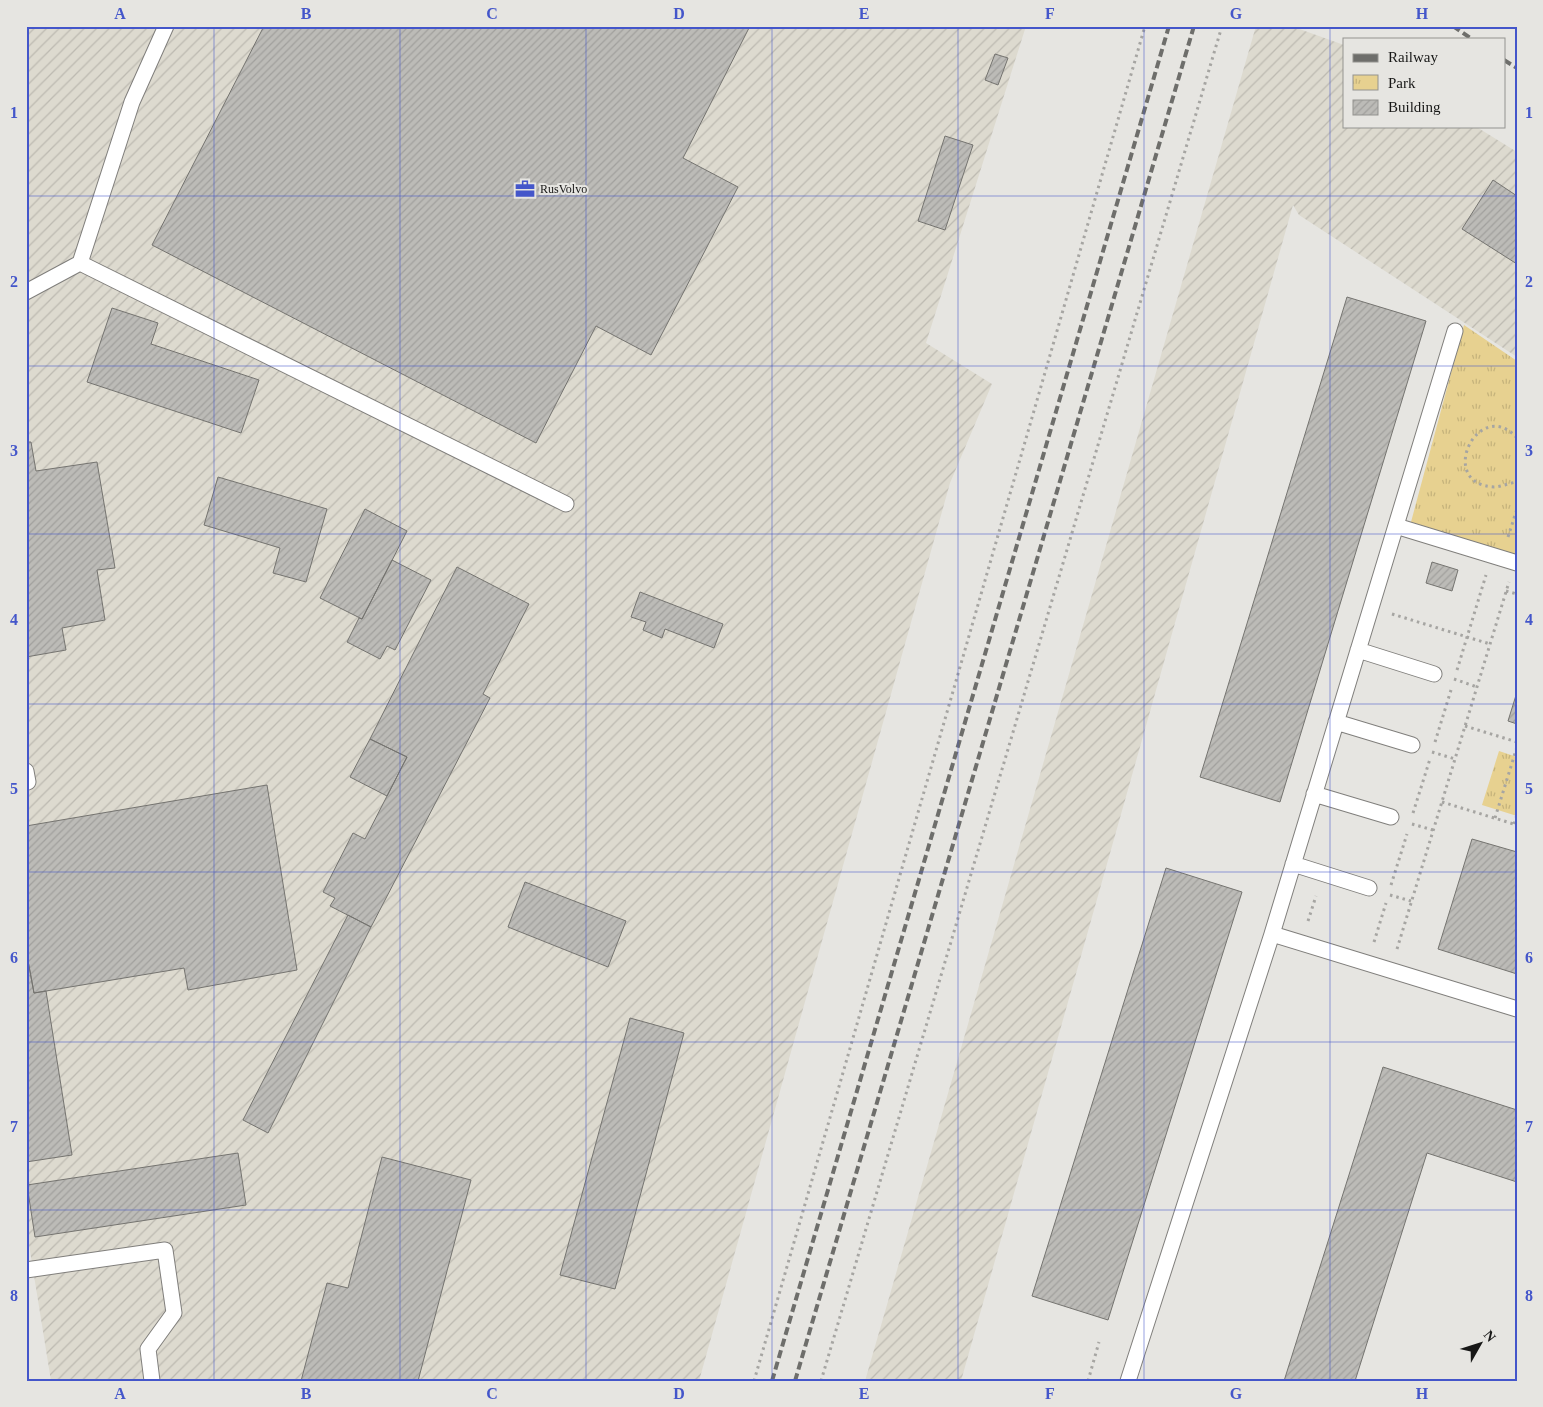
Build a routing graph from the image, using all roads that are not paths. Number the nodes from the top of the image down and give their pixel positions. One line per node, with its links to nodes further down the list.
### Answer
1 (166, 26): 2 (lane)
2 (80, 263): 3 (lane); 5 (lane)
3 (26, 292)
4 (1455, 331): 6 (lane)
5 (566, 504)
6 (1396, 526): 7 (lane); 8 (lane)
7 (1511, 561)
8 (1358, 650): 9 (lane); 10 (lane)
9 (1434, 674)
10 (1336, 722): 11 (lane); 14 (lane)
11 (1412, 746)
12 (26, 771): 13 (lane)
13 (26, 782)
14 (1314, 794): 15 (lane); 16 (lane)
15 (1391, 817)
16 (1293, 864): 17 (lane); 18 (lane)
17 (1369, 888)
18 (1272, 934): 19 (lane); 22 (lane)
19 (1517, 1009)
20 (26, 1270): 21 (lane)
21 (152, 1381)
22 (1128, 1381)

